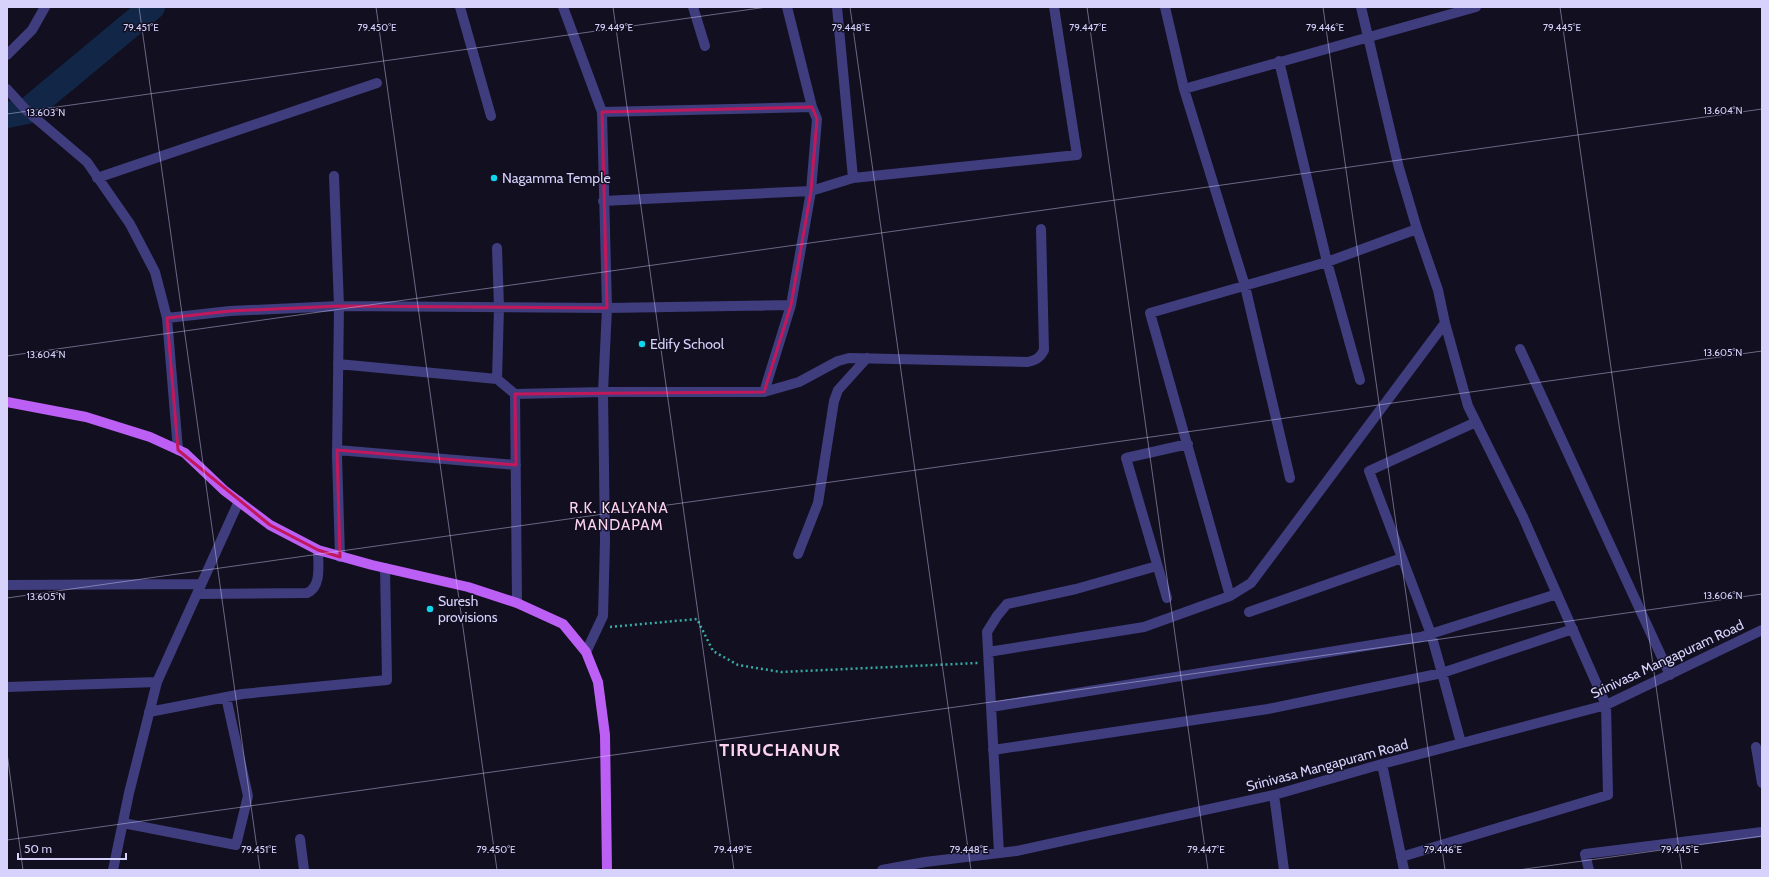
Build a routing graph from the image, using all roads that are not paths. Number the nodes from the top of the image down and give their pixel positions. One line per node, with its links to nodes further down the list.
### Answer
1 (45, 7): 13 (street)
2 (460, 7): 20 (street)
3 (563, 7): 19 (street)
4 (693, 7): 12 (street)
5 (787, 7): 18 (street)
6 (837, 7): 23 (street)
7 (1054, 7): 23 (street)
8 (1165, 7): 17 (street)
9 (1361, 7): 11 (street)
10 (1476, 7): 11 (street)
11 (1369, 36): 14 (street); 27 (street)
12 (705, 46)
13 (7, 55)
14 (1279, 61): 17 (street); 29 (street)
15 (377, 83): 22 (street)
16 (7, 88): 22 (street)
17 (1184, 89): 30 (street)
18 (812, 108): 19 (street); 24 (street)
19 (602, 112): 25 (street)
20 (491, 116)
21 (334, 176): 32 (street)
22 (97, 178): 35 (street)
23 (852, 178): 24 (street)
24 (812, 190): 25 (street); 31 (street)
25 (603, 201): 34 (street)
26 (1041, 229): 38 (street)
27 (1417, 229): 29 (street); 36 (street)
28 (498, 248): 33 (street)
29 (1326, 262): 30 (street); 41 (street)
30 (1245, 286): 47 (street); 51 (street)
31 (791, 304): 34 (street); 43 (street)
32 (339, 306): 33 (street); 35 (street); 39 (street)
33 (499, 307): 34 (street); 40 (street)
34 (607, 308): 42 (street)
35 (167, 318): 48 (street)
36 (1445, 323): 46 (street); 62 (street)
37 (1520, 349): 72 (street)
38 (867, 358): 43 (street); 54 (street)
39 (338, 364): 40 (street); 49 (street)
40 (497, 379): 44 (street)
41 (1360, 380)
42 (603, 392): 43 (street); 44 (street); 69 (street)
43 (764, 392)
44 (515, 394): 50 (street)
45 (7, 402): 48 (main road)
46 (1476, 422): 56 (street); 61 (street)
47 (1188, 444): 57 (street); 62 (street)
48 (178, 450): 52 (main road)
49 (337, 450): 50 (street); 55 (street)
50 (516, 465): 64 (street)
51 (1290, 478)
52 (239, 501): 53 (main road); 60 (street)
53 (318, 550): 55 (main road); 60 (street)
54 (798, 554)
55 (340, 557): 58 (main road)
56 (1402, 558): 65 (street); 68 (street)
57 (1157, 566): 63 (street); 70 (street)
58 (385, 568): 64 (main road); 75 (street)
59 (7, 585): 60 (street)
60 (198, 589): 73 (street)
61 (1557, 594): 66 (street); 68 (street)
62 (1230, 596): 70 (street)
63 (1167, 598)
64 (517, 603): 69 (main road)
65 (1249, 612)
66 (1573, 629): 71 (street); 76 (street)
67 (1762, 630): 72 (street, Srinivasa Mangapuram Road)
68 (1431, 634): 71 (street); 77 (street)
69 (586, 652): 92 (main road)
70 (988, 652): 77 (street)
71 (1442, 673): 79 (street); 81 (street)
72 (1670, 675): 76 (street, Srinivasa Mangapuram Road)
73 (157, 682): 74 (street); 78 (street)
74 (7, 687)
75 (226, 696): 78 (street); 85 (street)
76 (1606, 705): 79 (street, Srinivasa Mangapuram Road); 89 (street)
77 (991, 707): 81 (street)
78 (149, 712): 85 (street)
79 (1461, 743): 82 (street, Srinivasa Mangapuram Road)
80 (1756, 747): 83 (street)
81 (993, 750): 88 (street)
82 (1382, 764): 84 (street, Srinivasa Mangapuram Road); 89 (street)
83 (1762, 783)
84 (1274, 795): 88 (street, Srinivasa Mangapuram Road); 94 (street)
85 (123, 823): 90 (street)
86 (1762, 832): 96 (street)
87 (300, 839): 91 (street)
88 (999, 853): 93 (street, Srinivasa Mangapuram Road)
89 (1401, 857): 95 (street)
90 (113, 870)
91 (304, 870)
92 (607, 870)
93 (882, 870)
94 (1284, 870)
95 (1404, 870)
96 (1589, 870)

